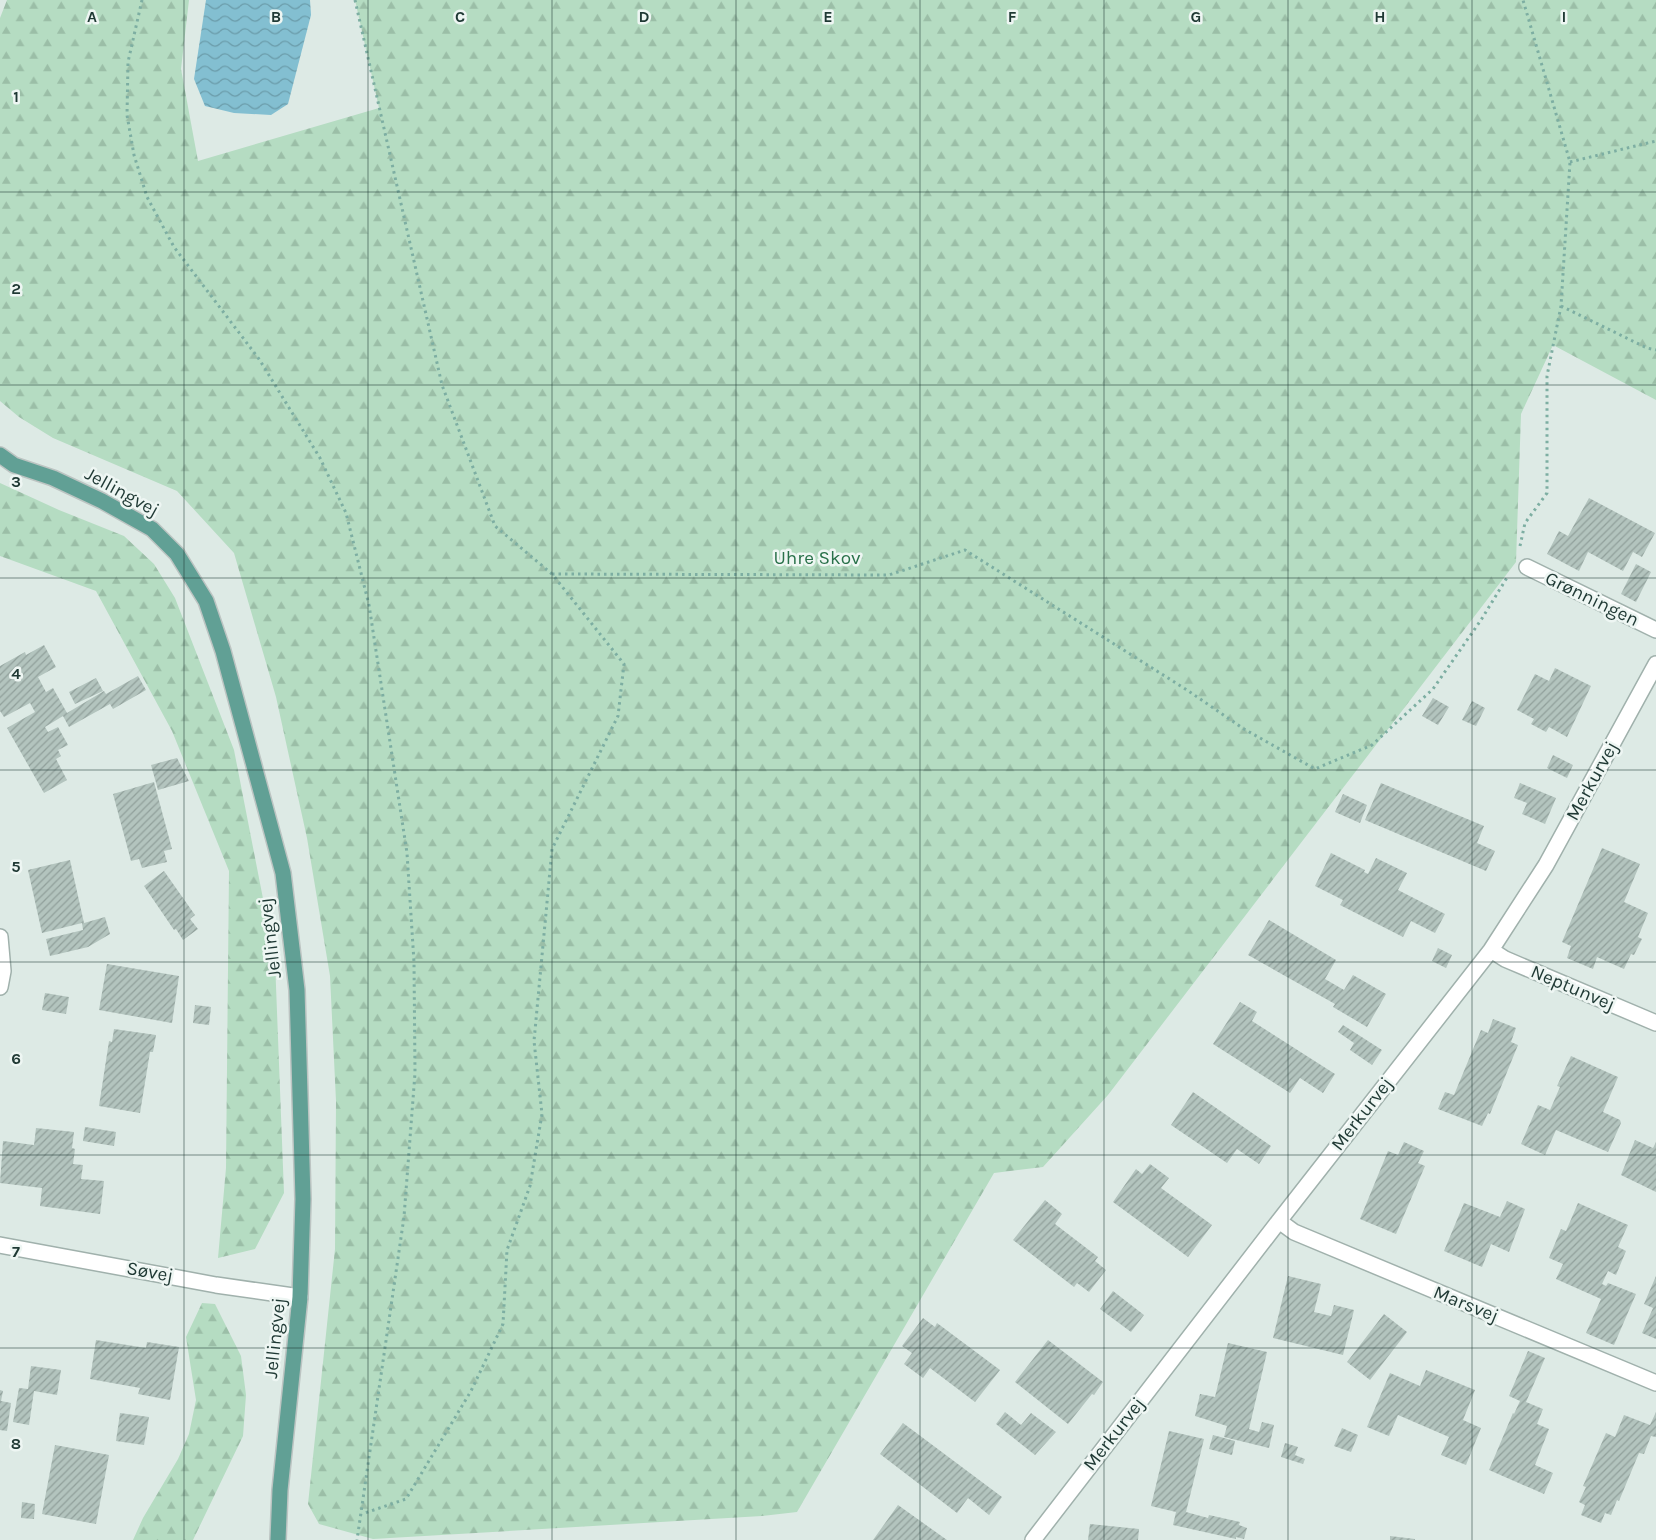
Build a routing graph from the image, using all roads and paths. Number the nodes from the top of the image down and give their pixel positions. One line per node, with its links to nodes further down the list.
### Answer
1 (142, 0): 23 (path)
2 (355, 0): 12 (path)
3 (1523, 0): 5 (path)
4 (1656, 141): 5 (path)
5 (1570, 162): 6 (path)
6 (1561, 306): 7 (path); 9 (path)
7 (1656, 350)
8 (0, 455): 21 (main road, Jellingvej)
9 (1518, 552)
10 (1527, 567): 13 (street, Grønningen)
11 (1511, 570): 12 (path)
12 (552, 574): 23 (path)
13 (1656, 630)
14 (1656, 664): 16 (street, Merkurvej)
15 (0, 937): 17 (street)
16 (1491, 950): 18 (street, Neptunvej); 19 (street, Merkurvej)
17 (0, 987)
18 (1656, 1022)
19 (1279, 1221): 22 (street, Marsvej); 26 (street, Merkurvej)
20 (0, 1245): 21 (street, Søvej)
21 (300, 1297): 24 (main road, Jellingvej)
22 (1656, 1383)
23 (362, 1514): 25 (path)
24 (278, 1540)
25 (357, 1540)
26 (1032, 1540)

